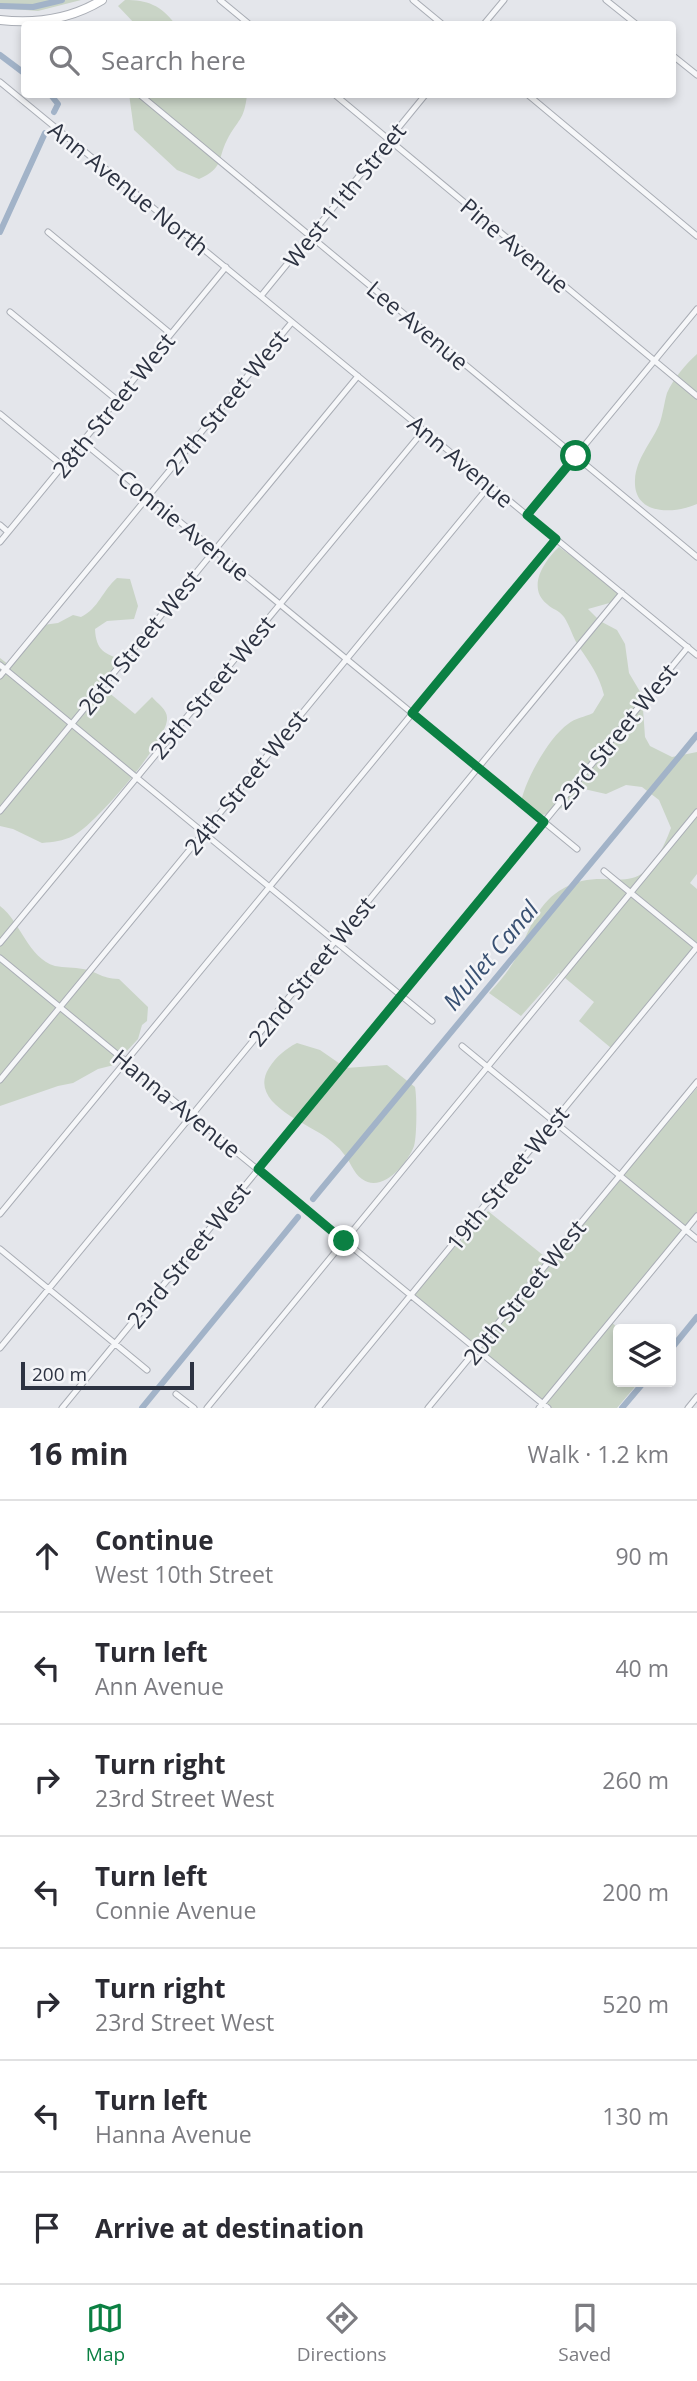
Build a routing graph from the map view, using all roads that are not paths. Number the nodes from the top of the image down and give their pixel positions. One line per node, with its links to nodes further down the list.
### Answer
1 (102, 0): 6 (street)
2 (219, 0): 7 (street)
3 (412, 0): 8 (street)
4 (504, 0): 9 (street)
5 (606, 0): 10 (street)
6 (0, 20)
7 (245, 21)
8 (438, 21)
9 (486, 21)
10 (632, 21)
11 (676, 58): 12 (street)
12 (697, 75)
13 (0, 82): 22 (street, Ann Avenue North)
14 (144, 98): 21 (street, Lee Avenue)
15 (339, 98): 18 (street, Pine Avenue)
16 (423, 98): 18 (street, West 11th Street)
17 (532, 98): 20 (street)
18 (389, 140): 21 (street, West 11th Street); 28 (street, Pine Avenue)
19 (48, 232): 27 (street)
20 (697, 236)
21 (309, 237): 23 (street, West 11th Street); 35 (street, Lee Avenue)
22 (226, 267): 23 (street, Ann Avenue); 27 (street, 28th Street West)
23 (261, 296): 26 (street, Ann Avenue)
24 (697, 309): 28 (street)
25 (10, 312): 31 (street)
26 (292, 321): 29 (street, Ann Avenue); 38 (street, 27th Street West)
27 (171, 334): 31 (street, 28th Street West)
28 (655, 360): 30 (street, Pine Avenue); 35 (street)
29 (358, 376): 33 (street, Ann Avenue); 44 (street, 26th Street West)
30 (697, 396)
31 (117, 400): 34 (street, 28th Street West)
32 (0, 414): 36 (street)
33 (424, 430): 37 (street, Ann Avenue); 47 (street, 25th Street West)
34 (83, 442): 36 (street, 28th Street West); 38 (street, Connie Avenue)
35 (576, 456): 39 (street); 45 (street, Lee Avenue)
36 (63, 466): 41 (street, 28th Street West)
37 (490, 485): 39 (street, Ann Avenue); 50 (street, 24th Street West)
38 (149, 496): 44 (street, Connie Avenue); 51 (street, 27th Street West)
39 (527, 515): 42 (street, Ann Avenue)
40 (0, 525): 41 (street)
41 (8, 532): 43 (street, 28th Street West)
42 (556, 539): 46 (street, Ann Avenue); 53 (street)
43 (0, 542)
44 (215, 550): 47 (street, Connie Avenue); 54 (street, 26th Street West)
45 (697, 557)
46 (622, 593): 48 (street, Ann Avenue); 55 (street, 22nd Street West)
47 (280, 604): 50 (street, Connie Avenue); 56 (street, 25th Street West)
48 (688, 647): 49 (street, Ann Avenue); 59 (street, 23rd Street West)
49 (697, 655)
50 (347, 659): 53 (street, Connie Avenue); 60 (street, 24th Street West)
51 (3, 668): 52 (street, 27th Street West); 54 (street)
52 (0, 676)
53 (412, 713): 55 (street, Connie Avenue); 63 (street)
54 (71, 724): 56 (street); 57 (street, 26th Street West)
55 (478, 767): 59 (street, Connie Avenue); 65 (street, 22nd Street West)
56 (137, 778): 60 (street); 66 (street, 25th Street West)
57 (0, 811)
58 (697, 812): 64 (street)
59 (544, 822): 61 (street, Connie Avenue); 69 (street, 23rd Street West)
60 (204, 833): 63 (street); 70 (street, 24th Street West)
61 (577, 849)
62 (604, 871): 64 (street)
63 (269, 887): 65 (street); 73 (street)
64 (631, 892): 67 (street); 74 (street)
65 (335, 941): 69 (street); 77 (street, 22nd Street West)
66 (0, 943)
67 (697, 947): 78 (street, 19th Street West)
68 (0, 958): 70 (street, Hanna Avenue)
69 (401, 995): 71 (street); 79 (street, 23rd Street West)
70 (60, 1007): 73 (street, Hanna Avenue); 75 (street, 24th Street West)
71 (432, 1021)
72 (462, 1046): 74 (street)
73 (126, 1061): 77 (street, Hanna Avenue); 81 (street)
74 (488, 1067): 78 (street); 85 (street)
75 (0, 1080)
76 (697, 1082): 80 (street, 20th Street West)
77 (192, 1115): 79 (street, Hanna Avenue); 87 (street, 22nd Street West)
78 (554, 1121): 80 (street); 88 (street, 19th Street West)
79 (258, 1169): 85 (street, Hanna Avenue); 89 (street, 23rd Street West)
80 (620, 1175): 83 (street); 91 (street, 20th Street West)
81 (0, 1214)
82 (697, 1216): 83 (street)
83 (686, 1229): 84 (street); 95 (street)
84 (697, 1239)
85 (344, 1241): 88 (street, Hanna Avenue); 98 (street)
86 (0, 1249): 87 (street)
87 (49, 1289): 89 (street); 90 (street, 22nd Street West)
88 (411, 1295): 91 (street, Hanna Avenue); 99 (street, 19th Street West)
89 (115, 1344): 92 (street); 96 (street, 23rd Street West)
90 (0, 1348)
91 (477, 1349): 95 (street, Hanna Avenue); 100 (street, 20th Street West)
92 (147, 1370)
93 (177, 1394): 97 (street)
94 (697, 1397): 101 (street)
95 (543, 1406)
96 (62, 1408)
97 (194, 1408)
98 (207, 1408)
99 (318, 1408)
100 (428, 1408)
101 (688, 1408)

